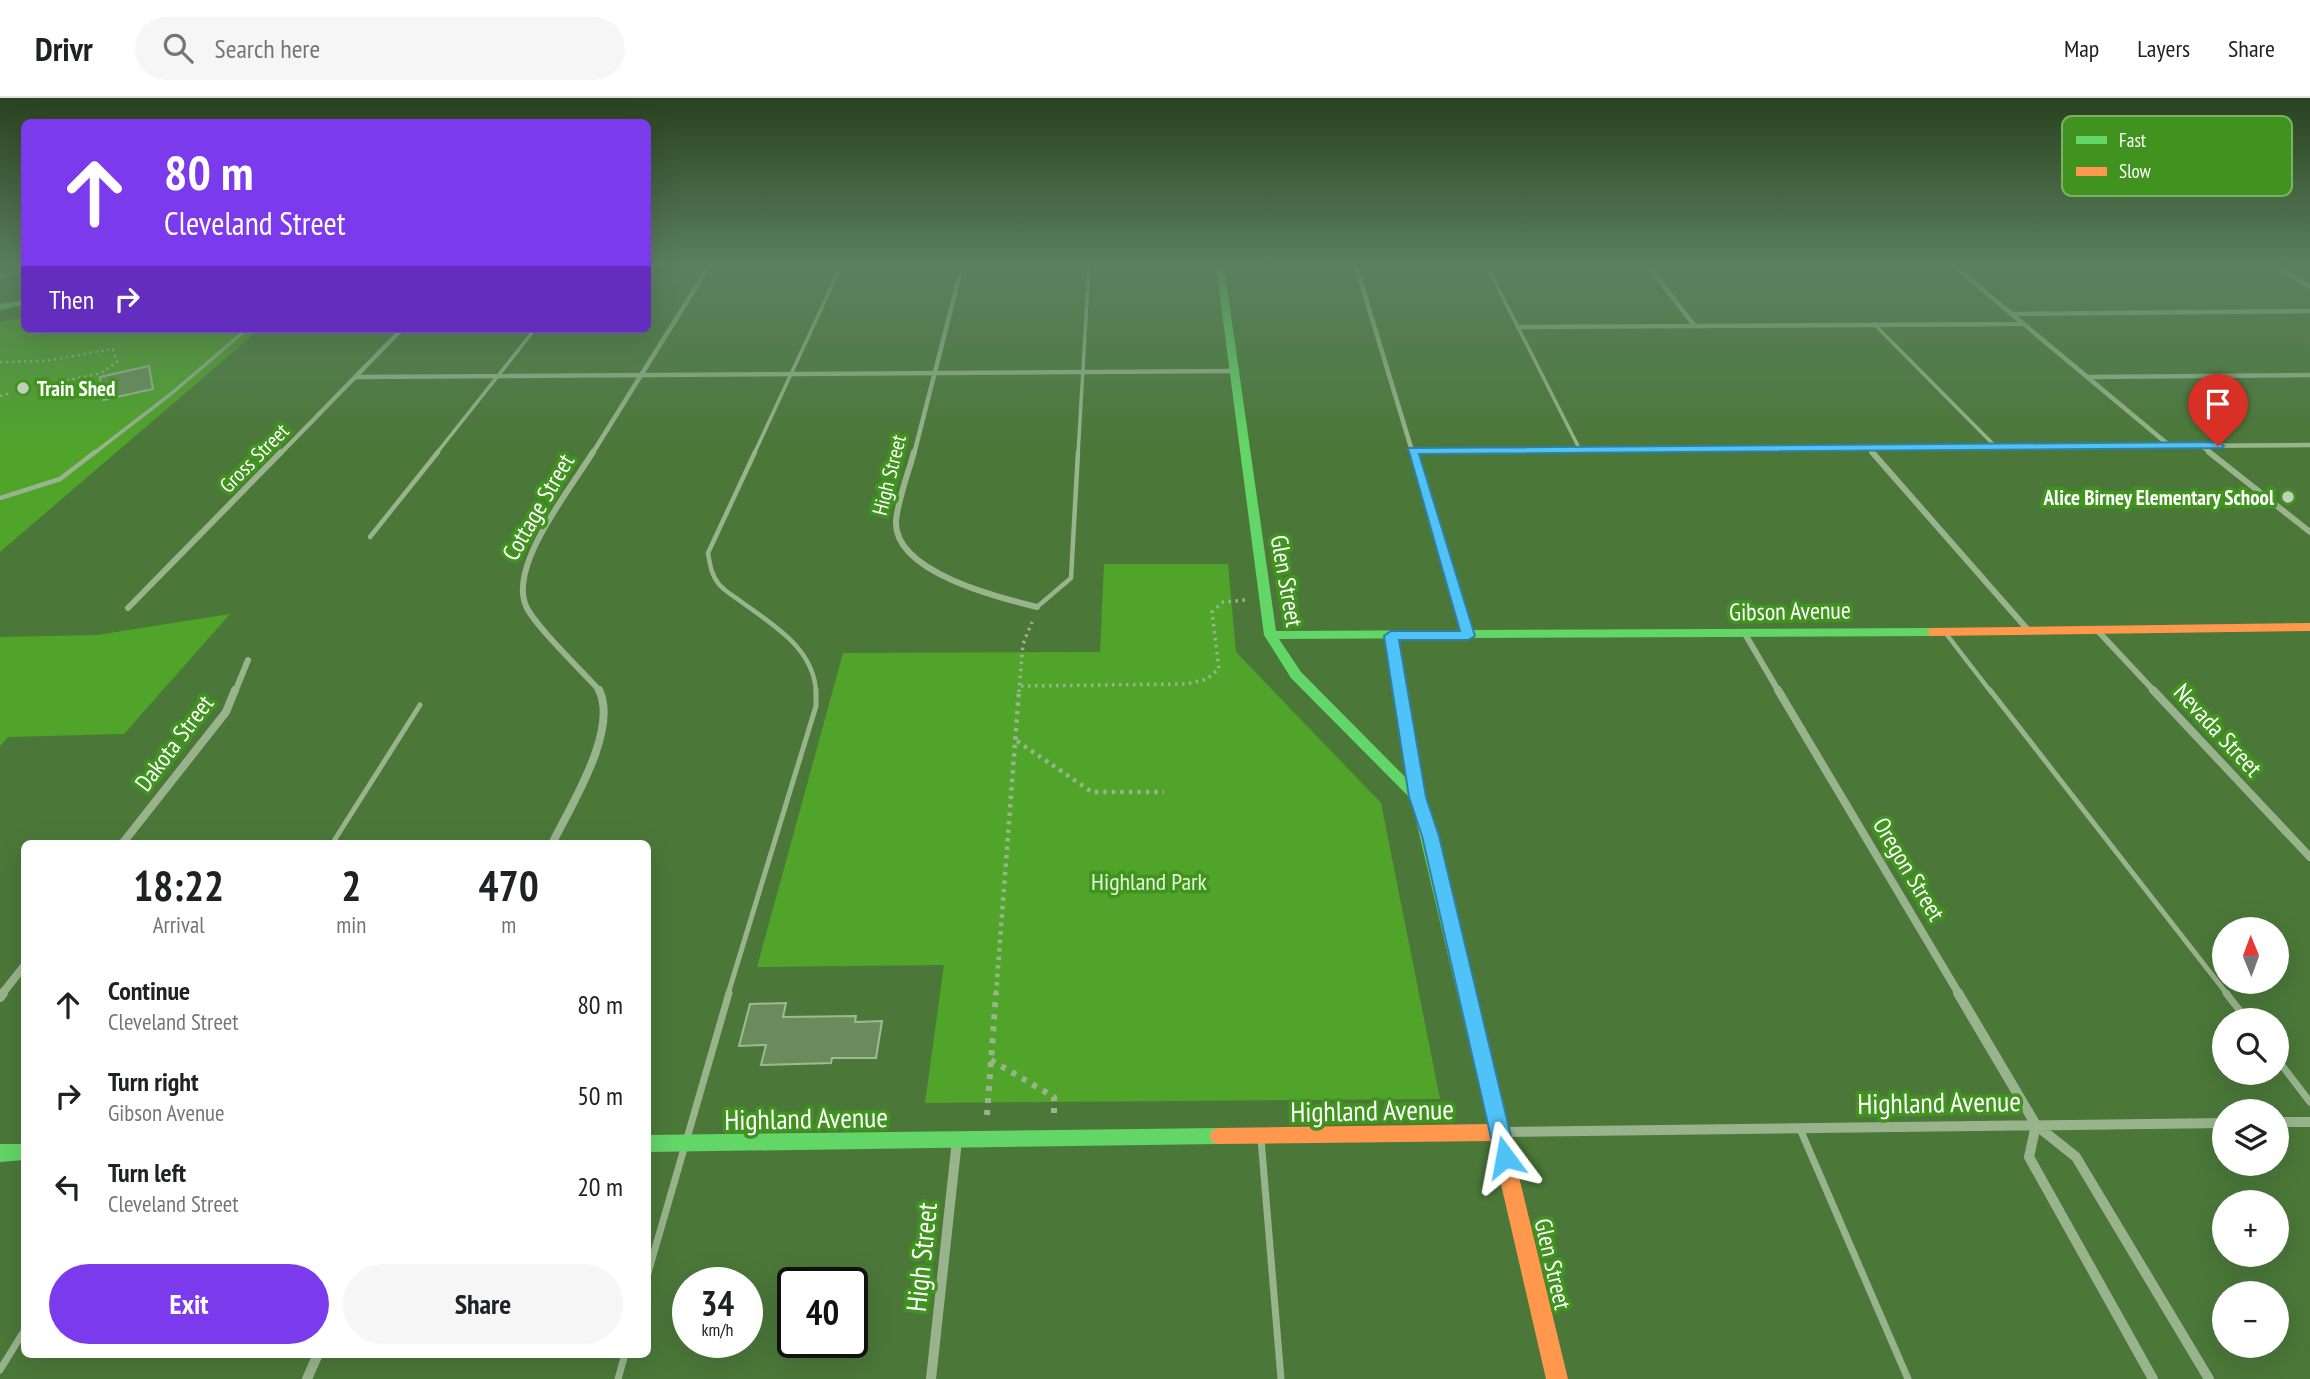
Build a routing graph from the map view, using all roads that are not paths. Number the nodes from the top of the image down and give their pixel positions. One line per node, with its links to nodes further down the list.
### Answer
1 (672, 326): 18 (street, Cottage Street)
2 (814, 326): 16 (lane)
3 (946, 326): 17 (street, High Street)
4 (1086, 326): 15 (lane)
5 (1228, 326): 14 (main road, Glen Street)
6 (1374, 326): 29 (street)
7 (1625, 326): 10 (street)
8 (1876, 326): 26 (lane)
9 (2024, 326): 22 (street)
10 (1518, 327): 28 (lane)
11 (242, 333): 30 (lane)
12 (398, 333): 21 (street, Gross Street)
13 (532, 333): 20 (lane)
14 (1234, 371): 15 (street); 40 (main road, Glen Street)
15 (1083, 372): 17 (street); 33 (lane)
16 (793, 373): 17 (street); 18 (street); 63 (lane)
17 (934, 373): 33 (street, High Street)
18 (642, 374): 20 (street); 48 (street, Cottage Street)
19 (2310, 375): 22 (street)
20 (497, 376): 21 (street); 32 (lane)
21 (357, 377): 34 (street, Gross Street)
22 (2087, 377): 24 (street)
23 (2310, 445): 25 (street)
24 (2170, 446): 25 (street); 26 (street)
25 (2202, 446): 31 (street)
26 (1996, 447): 27 (street)
27 (1869, 448): 28 (street); 36 (street)
28 (1580, 450): 29 (street)
29 (1412, 451): 42 (street)
30 (0, 498)
31 (2310, 532)
32 (370, 537)
33 (1037, 607)
34 (128, 608)
35 (2310, 626): 37 (main road, Gibson Avenue)
36 (2028, 630): 37 (main road, Gibson Avenue); 38 (main road, Gibson Avenue)
37 (2097, 630): 49 (street, Nevada Street)
38 (1944, 632): 39 (main road, Gibson Avenue); 52 (lane)
39 (1745, 634): 42 (main road, Gibson Avenue); 58 (street, Oregon Street)
40 (1270, 635): 41 (main road, Gibson Avenue); 45 (main road, Glen Street)
41 (1391, 636): 42 (main road, Gibson Avenue); 45 (street)
42 (1468, 636)
43 (248, 660): 46 (street, Dakota Street)
44 (420, 705): 47 (lane)
45 (1418, 797): 60 (main road, Glen Street)
46 (125, 840)
47 (335, 840)
48 (553, 840)
49 (2310, 857)
50 (21, 970): 51 (street)
51 (0, 997)
52 (2238, 1008)
53 (2289, 1074): 54 (lane)
54 (2310, 1101)
55 (2289, 1122): 56 (street)
56 (2310, 1122)
57 (2212, 1123): 58 (street, Highland Avenue)
58 (2036, 1125): 59 (street, Highland Avenue); 78 (street); 79 (street, Oregon Street)
59 (1800, 1129): 60 (street, Highland Avenue); 77 (lane)
60 (1499, 1132): 61 (main road, Highland Avenue); 76 (main road, Glen Street)
61 (1261, 1136): 62 (main road, Highland Avenue); 75 (lane)
62 (957, 1140): 63 (main road, Highland Avenue); 74 (street, High Street)
63 (683, 1143): 64 (main road, Highland Avenue); 67 (lane)
64 (651, 1144)
65 (21, 1152): 66 (main road)
66 (0, 1153)
67 (651, 1262)
68 (21, 1336): 71 (lane)
69 (316, 1358): 72 (street)
70 (624, 1358): 73 (lane)
71 (0, 1370)
72 (307, 1379)
73 (618, 1379)
74 (931, 1379)
75 (1281, 1379)
76 (1557, 1379)
77 (1908, 1379)
78 (2153, 1379)
79 (2209, 1379)

